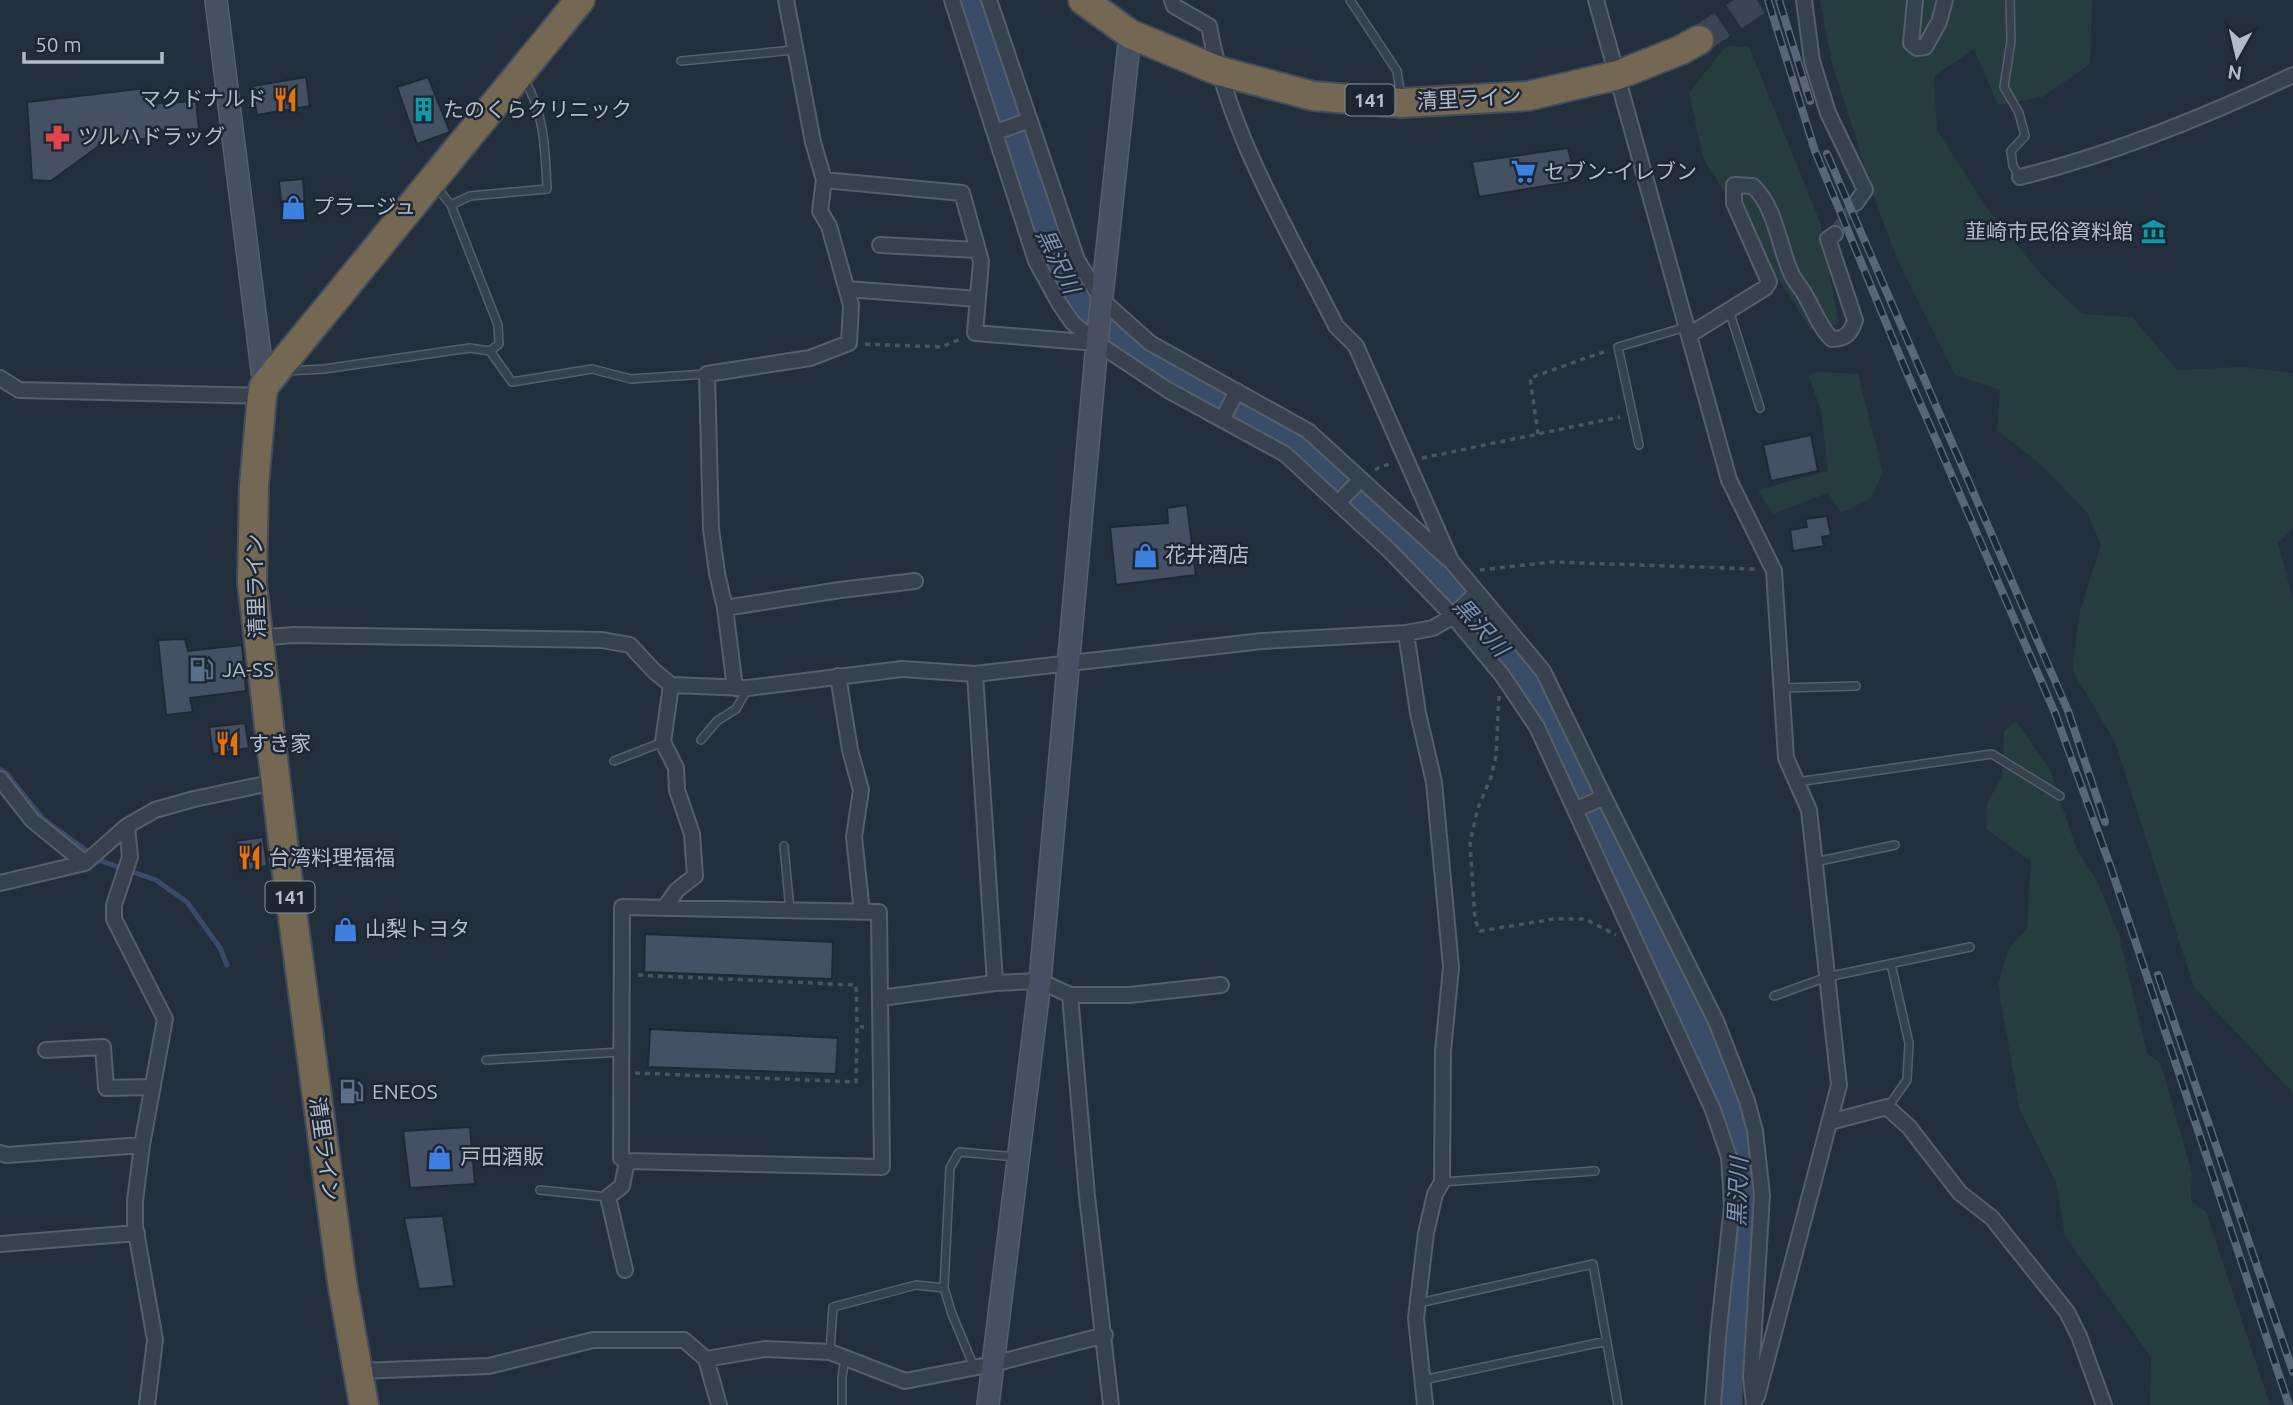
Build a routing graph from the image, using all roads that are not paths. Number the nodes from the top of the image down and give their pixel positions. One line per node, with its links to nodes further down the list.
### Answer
1 (216, 0): 42 (street)
2 (580, 0): 19 (highway)
3 (786, 0): 16 (street)
4 (952, 0): 24 (street)
5 (989, 0): 23 (street)
6 (1083, 0): 14 (highway, 清里ライン / 141)
7 (1172, 0): 18 (street)
8 (1350, 0): 22 (lane)
9 (1597, 0): 20 (street)
10 (1804, 0): 28 (street)
11 (1914, 0): 12 (street)
12 (1945, 0)
13 (2010, 0): 25 (lane)
14 (1130, 34): 18 (highway, 清里ライン / 141); 35 (street)
15 (1699, 40): 20 (highway, 清里ライン / 141)
16 (794, 50): 17 (lane); 26 (street)
17 (681, 61)
18 (1219, 71): 22 (highway, 清里ライン / 141); 49 (street)
19 (520, 73): 27 (highway); 29 (lane)
20 (1618, 75): 22 (highway, 清里ライン / 141); 37 (street)
21 (2293, 75): 25 (street)
22 (1401, 103)
23 (1026, 122): 24 (street); 35 (street)
24 (1000, 130): 38 (street)
25 (2020, 177)
26 (824, 180): 32 (street); 33 (street)
27 (432, 182): 29 (lane); 42 (highway)
28 (1856, 203)
29 (450, 205): 39 (lane)
30 (1835, 234): 36 (street)
31 (880, 245): 32 (street)
32 (977, 250): 34 (street)
33 (847, 289): 34 (street); 40 (street)
34 (978, 299): 38 (street)
35 (1102, 300): 38 (street); 43 (street)
36 (1729, 310): 37 (street); 44 (lane)
37 (1688, 331): 46 (lane); 62 (street)
38 (1097, 343): 45 (street); 56 (street)
39 (490, 351): 40 (lane); 42 (lane)
40 (707, 374): 52 (street)
41 (0, 378): 42 (street)
42 (267, 384): 55 (highway, 清里ライン / 141)
43 (1236, 394): 45 (street); 47 (street)
44 (1760, 408)
45 (1223, 417): 48 (street)
46 (1639, 444)
47 (1361, 479): 48 (street); 49 (street)
48 (1339, 503): 53 (street)
49 (1451, 561): 51 (street)
50 (915, 581): 52 (street)
51 (1473, 595): 53 (street); 70 (street)
52 (725, 608): 61 (street)
53 (1456, 613): 54 (street); 71 (street)
54 (1406, 633): 56 (street); 101 (street)
55 (257, 638): 59 (street); 67 (highway, 清里ライン / 141)
56 (1068, 665): 57 (street); 84 (street)
57 (975, 674): 58 (street); 85 (street)
58 (838, 676): 61 (street); 80 (street)
59 (671, 685): 61 (street); 64 (street)
60 (1856, 686): 62 (lane)
61 (741, 688): 63 (lane)
62 (1782, 688): 68 (street)
63 (701, 740)
64 (663, 742): 65 (lane); 78 (street)
65 (614, 761)
66 (0, 779): 76 (street)
67 (275, 782): 72 (street); 115 (highway, 清里ライン / 141)
68 (1797, 782): 69 (lane); 75 (street)
69 (2060, 796)
70 (1600, 798): 71 (street); 126 (street)
71 (1577, 809): 125 (street)
72 (127, 826): 76 (street); 93 (street)
73 (1895, 845): 75 (lane)
74 (784, 846): 79 (lane)
75 (1815, 862): 83 (street)
76 (86, 863): 77 (street)
77 (0, 883)
78 (665, 907): 79 (street); 91 (street)
79 (790, 911): 80 (street)
80 (862, 912): 89 (street)
81 (1970, 947): 82 (lane)
82 (1891, 964): 83 (lane); 94 (lane)
83 (1828, 977): 88 (lane); 95 (street)
84 (1040, 981): 85 (street); 87 (street); 98 (street)
85 (995, 983): 89 (street)
86 (1221, 985): 87 (street)
87 (1070, 995): 109 (street)
88 (1774, 996)
89 (880, 998): 99 (street)
90 (46, 1049): 93 (street)
91 (621, 1052): 92 (lane); 99 (street)
92 (486, 1060)
93 (153, 1087): 96 (street)
94 (1887, 1108): 95 (street); 127 (street)
95 (1829, 1122): 126 (street)
96 (142, 1145): 97 (street); 104 (street)
97 (0, 1153)
98 (1018, 1157): 107 (lane); 114 (street)
99 (627, 1161): 103 (street)
100 (1595, 1171): 101 (lane)
101 (1442, 1182): 108 (street)
102 (540, 1190): 103 (lane)
103 (608, 1197): 106 (street)
104 (137, 1233): 105 (street); 117 (street)
105 (0, 1244)
106 (625, 1270)
107 (944, 1288): 111 (lane); 114 (lane)
108 (1418, 1303): 110 (lane); 116 (street)
109 (1105, 1335): 114 (street); 122 (street)
110 (1607, 1340): 116 (lane); 124 (lane)
111 (830, 1352): 112 (street); 113 (street)
112 (845, 1358): 114 (street); 120 (lane)
113 (706, 1359): 115 (street); 119 (street)
114 (984, 1366): 121 (street)
115 (358, 1371): 118 (highway, 清里ライン / 141)
116 (1421, 1380): 123 (street)
117 (147, 1405)
118 (364, 1405)
119 (719, 1405)
120 (842, 1405)
121 (988, 1405)
122 (1111, 1405)
123 (1425, 1405)
124 (1618, 1405)
125 (1713, 1405)
126 (1755, 1405)
127 (2104, 1405)

